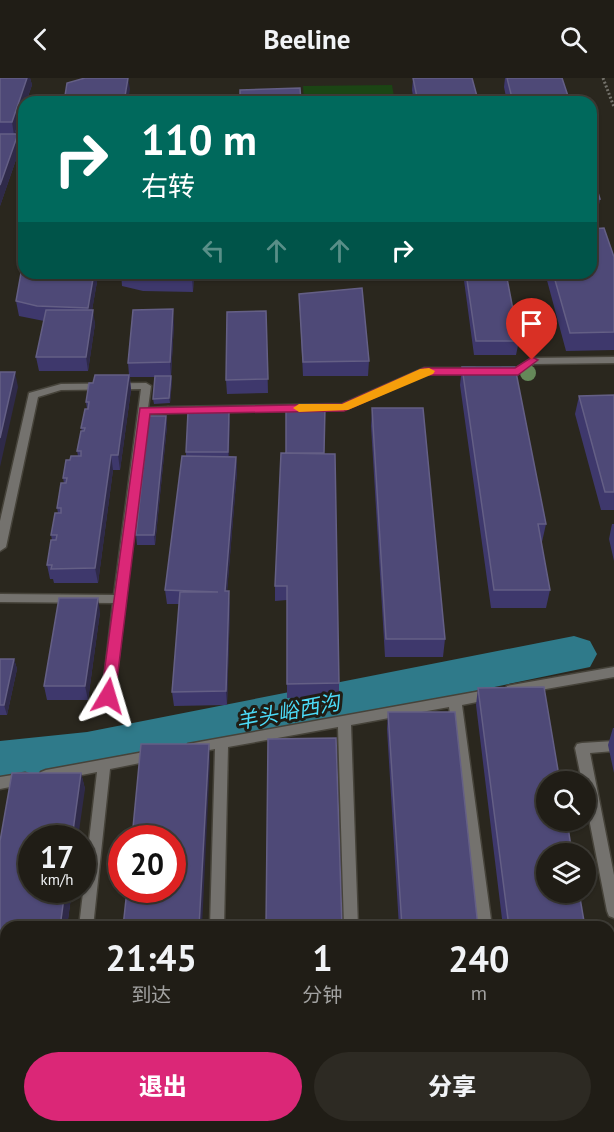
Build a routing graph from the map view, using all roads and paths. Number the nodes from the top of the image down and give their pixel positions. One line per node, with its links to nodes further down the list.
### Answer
1 (603, 78): 2 (path)
2 (614, 107)
3 (614, 360): 5 (street)
4 (483, 371): 6 (street)
5 (494, 371)
6 (144, 411): 7 (street); 9 (street)
7 (0, 547)
8 (0, 598): 9 (street)
9 (119, 599): 11 (street)
10 (614, 672): 12 (street)
11 (108, 696)
12 (455, 701): 13 (street); 22 (street)
13 (344, 721): 14 (street); 21 (street)
14 (222, 742): 16 (street); 20 (street)
15 (614, 746): 18 (street)
16 (104, 765): 17 (street); 19 (street)
17 (0, 783)
18 (614, 911)
19 (87, 921)
20 (217, 921)
21 (351, 921)
22 (484, 921)

